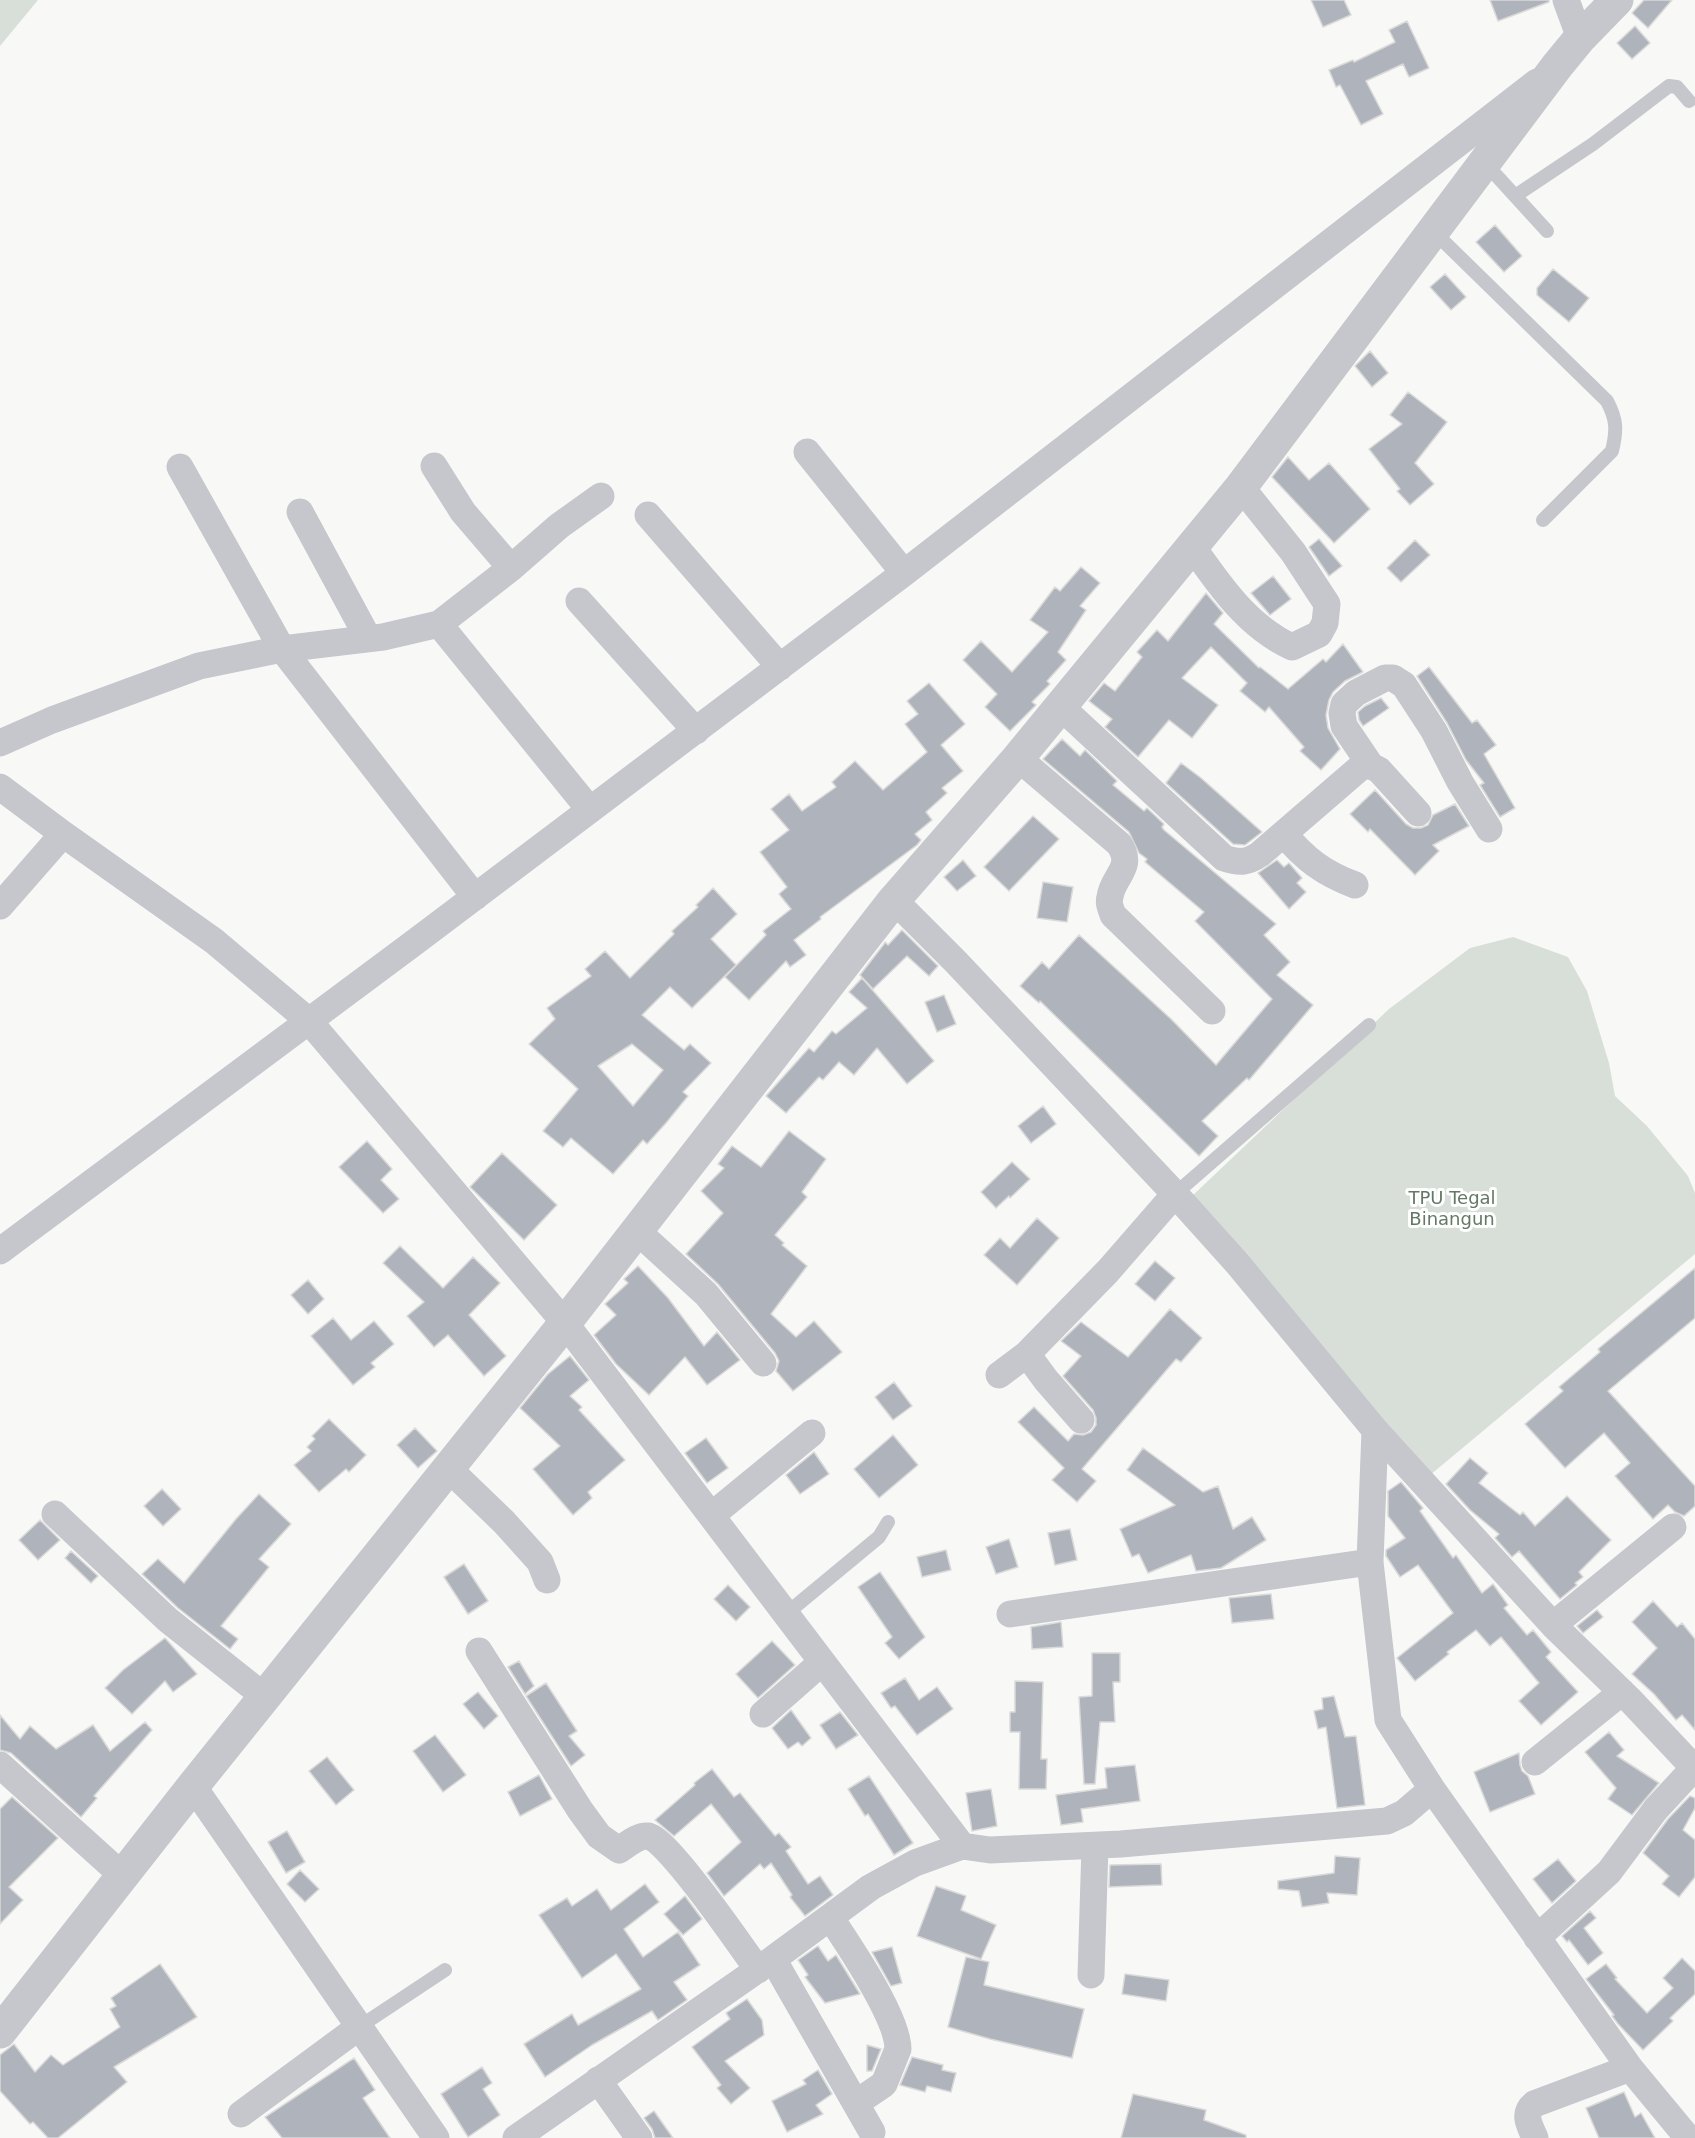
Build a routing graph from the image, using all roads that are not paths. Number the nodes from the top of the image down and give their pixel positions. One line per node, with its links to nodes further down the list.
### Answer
1 (1566, 0): 3 (street)
2 (1617, 0): 3 (street)
3 (1580, 38): 4 (street)
4 (1557, 66): 6 (street); 20 (street)
5 (1689, 101): 7 (lane)
6 (1485, 163): 7 (lane); 8 (street)
7 (1515, 196): 9 (lane)
8 (1433, 231): 13 (street); 17 (lane)
9 (1547, 231)
10 (807, 452): 20 (street)
11 (434, 466): 19 (street)
12 (180, 467): 24 (street)
13 (1241, 487): 18 (street); 18 (street)
14 (601, 496): 19 (street)
15 (300, 512): 23 (street)
16 (648, 515): 25 (street)
17 (1543, 520)
18 (1192, 546): 26 (street)
19 (511, 568): 22 (street)
20 (904, 573): 25 (street)
21 (579, 601): 27 (street)
22 (439, 624): 23 (street); 32 (street)
23 (368, 638): 24 (street)
24 (282, 649): 28 (street); 38 (street)
25 (780, 667): 27 (street)
26 (1061, 706): 29 (street); 36 (street)
27 (696, 731): 32 (street)
28 (0, 743)
29 (1018, 758): 39 (street); 41 (street)
30 (1371, 766): 33 (street); 34 (street); 36 (street)
31 (0, 787): 35 (street)
32 (590, 810): 38 (street)
33 (1418, 813)
34 (1489, 829)
35 (63, 834): 40 (street); 42 (street)
36 (1284, 834): 37 (street)
37 (1355, 885)
38 (475, 897): 42 (street)
39 (894, 900): 44 (street); 45 (street)
40 (0, 906)
41 (1212, 1011)
42 (309, 1021): 46 (street); 47 (street)
43 (1369, 1025): 44 (lane)
44 (1176, 1194): 48 (street); 52 (street)
45 (637, 1231): 47 (street); 49 (street)
46 (0, 1251)
47 (566, 1323): 54 (street); 56 (street)
48 (1027, 1354): 50 (street); 51 (street)
49 (763, 1363)
50 (999, 1375)
51 (1081, 1420)
52 (1375, 1430): 59 (street); 63 (street)
53 (812, 1433): 56 (street)
54 (448, 1468): 60 (street); 67 (street)
55 (55, 1514): 67 (street)
56 (712, 1515): 61 (street)
57 (888, 1522): 61 (lane)
58 (1673, 1527): 63 (street)
59 (1370, 1562): 62 (street); 73 (street)
60 (547, 1580)
61 (786, 1614): 65 (street)
62 (1010, 1614)
63 (1553, 1625): 66 (street)
64 (479, 1651): 79 (street)
65 (821, 1663): 68 (street); 74 (street)
66 (1622, 1692): 69 (street); 71 (street)
67 (265, 1697): 72 (street)
68 (763, 1714)
69 (1535, 1762)
70 (0, 1765): 76 (street)
71 (1694, 1768): 78 (street)
72 (193, 1786): 76 (street); 82 (street)
73 (1432, 1789): 75 (street); 78 (street)
74 (962, 1846): 75 (street); 77 (street)
75 (1095, 1846): 81 (street)
76 (123, 1876): 83 (street)
77 (830, 1917): 79 (street); 86 (street)
78 (1537, 1938): 84 (street)
79 (765, 1964): 85 (street); 86 (street)
80 (445, 1970): 82 (lane)
81 (1091, 1975)
82 (359, 2028): 87 (street); 89 (street)
83 (0, 2032)
84 (1630, 2068): 92 (street); 93 (street)
85 (598, 2080): 90 (street); 91 (street)
86 (856, 2103): 88 (street)
87 (241, 2114)
88 (872, 2132)
89 (436, 2138)
90 (516, 2138)
91 (639, 2138)
92 (1535, 2138)
93 (1688, 2138)

